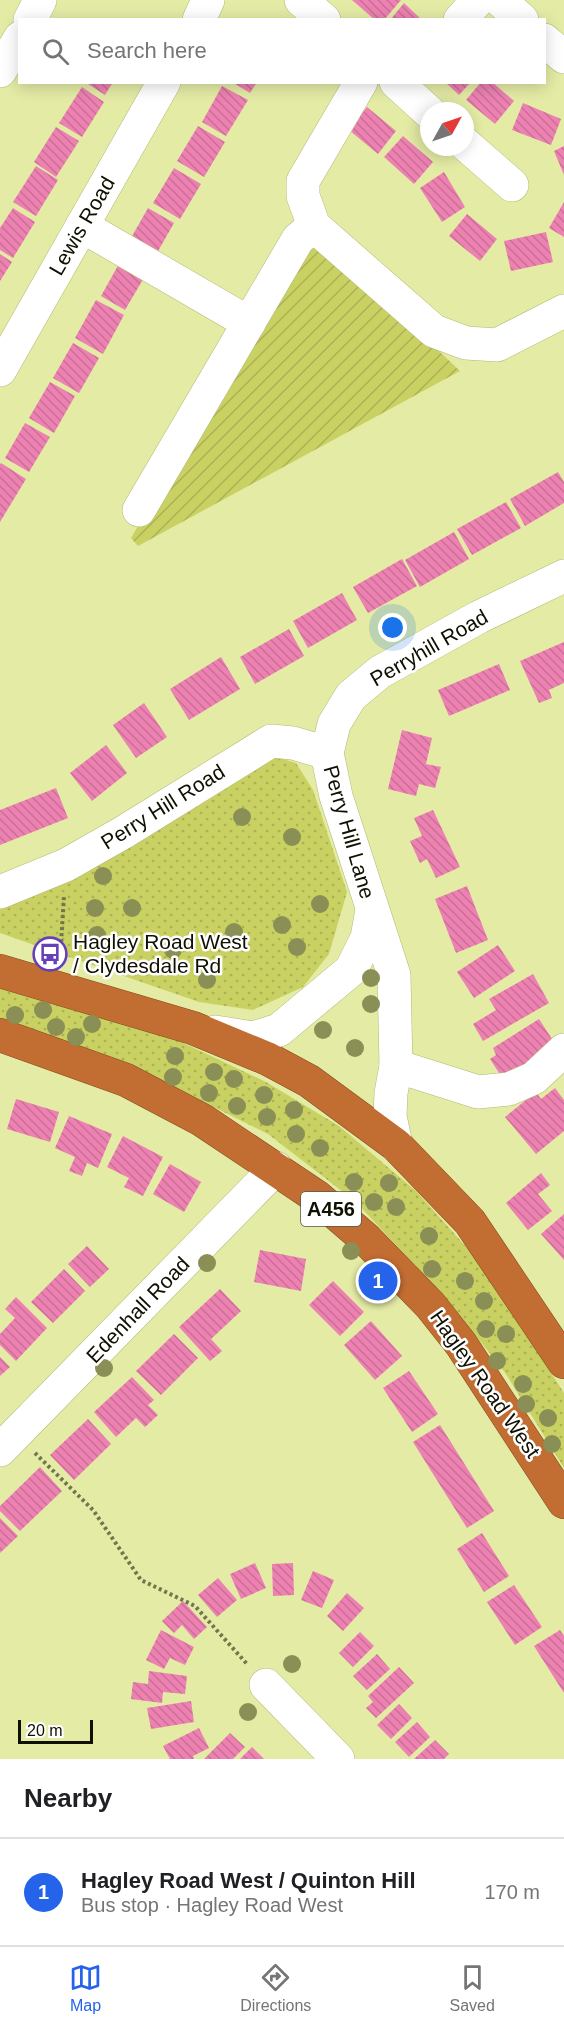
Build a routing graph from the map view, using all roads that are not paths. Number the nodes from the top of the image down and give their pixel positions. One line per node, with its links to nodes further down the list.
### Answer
1 (40, 0): 6 (street)
2 (208, 0): 7 (street)
3 (301, 0): 8 (street)
4 (478, 0): 9 (street)
5 (500, 0): 10 (street)
6 (31, 18)
7 (200, 18)
8 (322, 18)
9 (462, 18)
10 (520, 18)
11 (18, 41): 14 (street)
12 (546, 42): 13 (street)
13 (564, 57)
14 (0, 71)
15 (164, 84): 21 (street, Lewis Road)
16 (360, 84): 22 (street)
17 (399, 84): 18 (street)
18 (420, 104)
19 (474, 152): 20 (street)
20 (512, 185)
21 (82, 226): 24 (street); 25 (street, Lewis Road)
22 (314, 226): 23 (street); 24 (street)
23 (564, 311)
24 (249, 323): 26 (street)
25 (0, 370)
26 (139, 510)
27 (563, 580): 28 (street, Perryhill Road)
28 (327, 753): 29 (street, Perry Hill Road); 30 (street, Perry Hill Lane)
29 (0, 892)
30 (372, 910): 32 (street, Perry Hill Lane); 35 (street, Perry Hill Lane)
31 (0, 971): 32 (highway)
32 (193, 1028): 36 (highway)
33 (0, 1035): 37 (highway, Hagley Road West / A456)
34 (564, 1050): 35 (street)
35 (396, 1066): 36 (street, Perry Hill Lane)
36 (396, 1145): 38 (highway)
37 (276, 1168): 39 (street, Edenhall Road); 40 (highway, Hagley Road West / A456)
38 (564, 1362)
39 (8, 1443)
40 (564, 1502)
41 (266, 1685): 42 (street)
42 (338, 1759)

